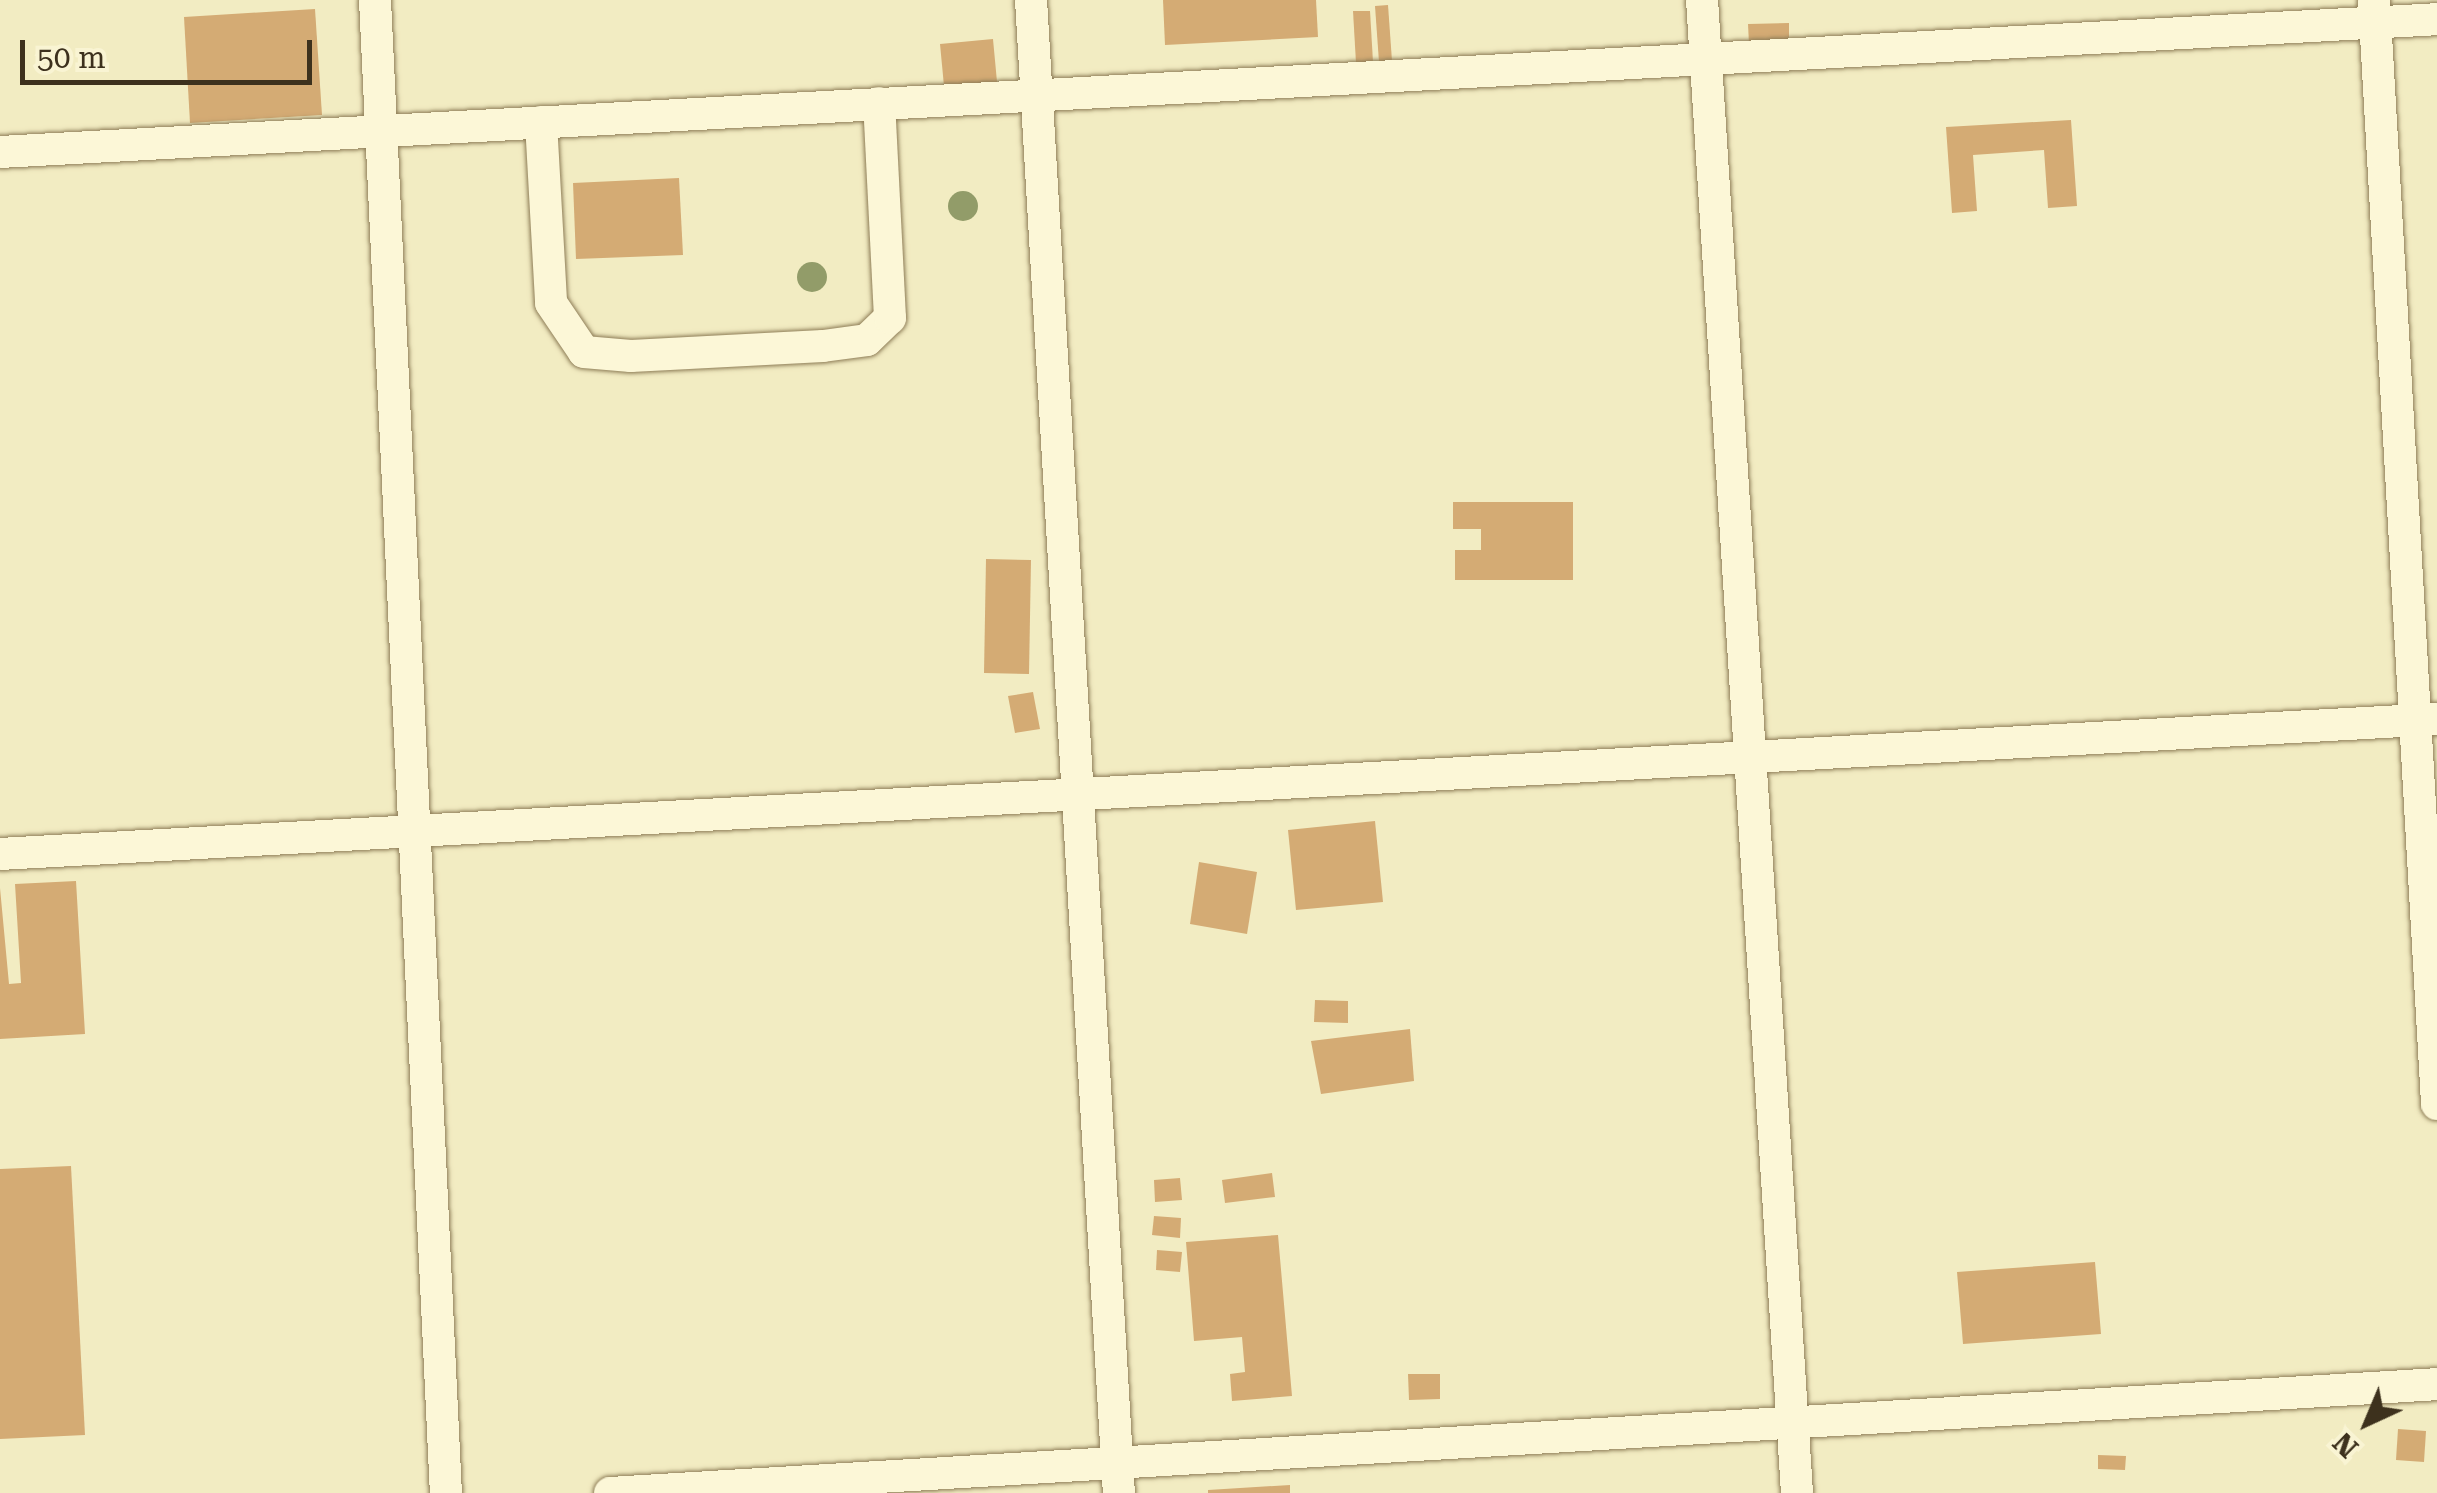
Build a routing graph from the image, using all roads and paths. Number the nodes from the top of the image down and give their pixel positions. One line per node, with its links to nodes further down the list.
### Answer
1 (375, 0): 10 (street)
2 (1030, 0): 7 (street)
3 (1702, 0): 6 (street)
4 (2375, 10): 5 (street); 6 (street); 12 (street)
5 (2437, 19)
6 (1706, 57): 7 (street); 13 (street)
7 (1036, 95): 8 (street); 14 (street)
8 (879, 103): 9 (street); 9 (street)
9 (541, 122): 10 (street)
10 (381, 132): 11 (street); 15 (street)
11 (0, 152)
12 (2426, 720): 13 (street); 17 (street)
13 (1751, 757): 14 (street); 19 (street)
14 (1078, 794): 15 (street); 20 (street)
15 (415, 831): 16 (street); 21 (street)
16 (0, 854)
17 (2437, 1104)
18 (2437, 1384): 19 (street)
19 (1793, 1423): 20 (street); 23 (street)
20 (1118, 1478): 22 (street)
21 (446, 1493)
22 (610, 1493)
23 (1798, 1493)

